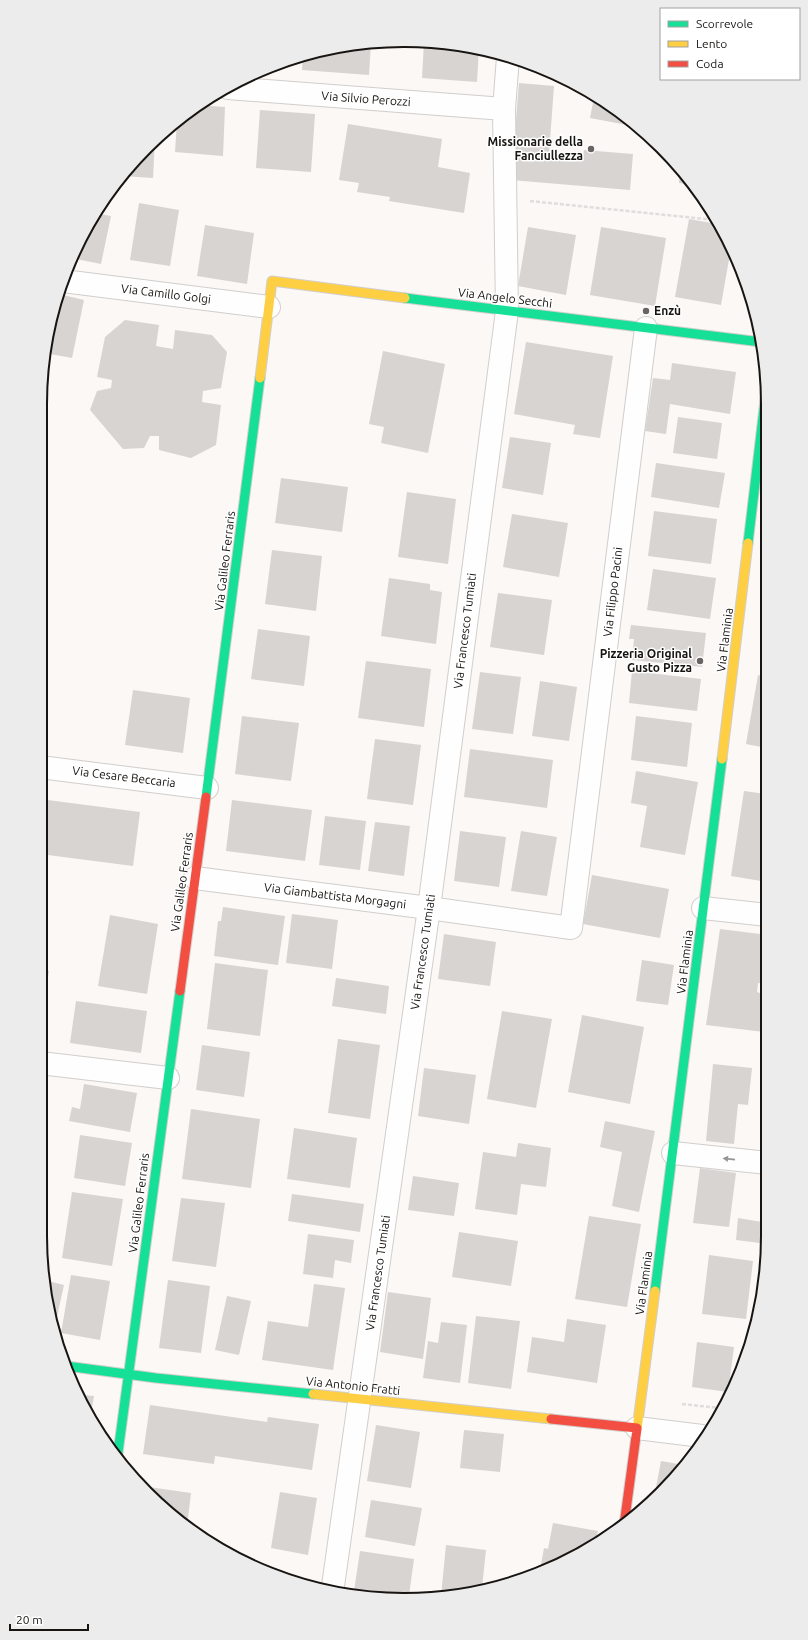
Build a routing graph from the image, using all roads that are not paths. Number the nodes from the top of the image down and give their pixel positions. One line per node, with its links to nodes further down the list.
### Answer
1 (508, 63): 3 (street, Via Francesco Tumiati)
2 (237, 89): 3 (street, Via Silvio Perozzi)
3 (504, 109): 6 (street, Via Francesco Tumiati)
4 (69, 282): 5 (street, Via Camillo Golgi)
5 (269, 307): 6 (street, Via Angelo Secchi); 11 (street, Via Galileo Ferraris)
6 (507, 311): 7 (street, Via Angelo Secchi); 13 (street, Via Francesco Tumiati)
7 (646, 328): 8 (street, Via Angelo Secchi); 16 (street, Via Filippo Pacini)
8 (755, 341)
9 (761, 434): 14 (street, Via Flaminia)
10 (47, 768): 11 (street, Via Cesare Beccaria)
11 (207, 788): 12 (street, Via Galileo Ferraris)
12 (195, 878): 13 (street, Via Giambattista Morgagni); 18 (street, Via Galileo Ferraris)
13 (429, 908): 16 (street, Via Giambattista Morgagni); 23 (street, Via Francesco Tumiati)
14 (703, 908): 15 (street); 19 (street, Via Flaminia)
15 (761, 914)
16 (571, 928)
17 (47, 1064): 18 (street)
18 (168, 1078): 22 (street, Via Galileo Ferraris)
19 (673, 1153): 20 (street, one-way to 19); 24 (street, Via Flaminia)
20 (761, 1162)
21 (72, 1367): 22 (street, Via Antonio Fratti)
22 (129, 1374): 23 (street, Via Antonio Fratti); 26 (street, Via Galileo Ferraris)
23 (360, 1399): 24 (street, Via Antonio Fratti); 28 (street, Via Francesco Tumiati)
24 (637, 1428): 25 (street); 27 (street, Via Flaminia)
25 (700, 1436)
26 (118, 1450)
27 (625, 1515)
28 (333, 1586)

